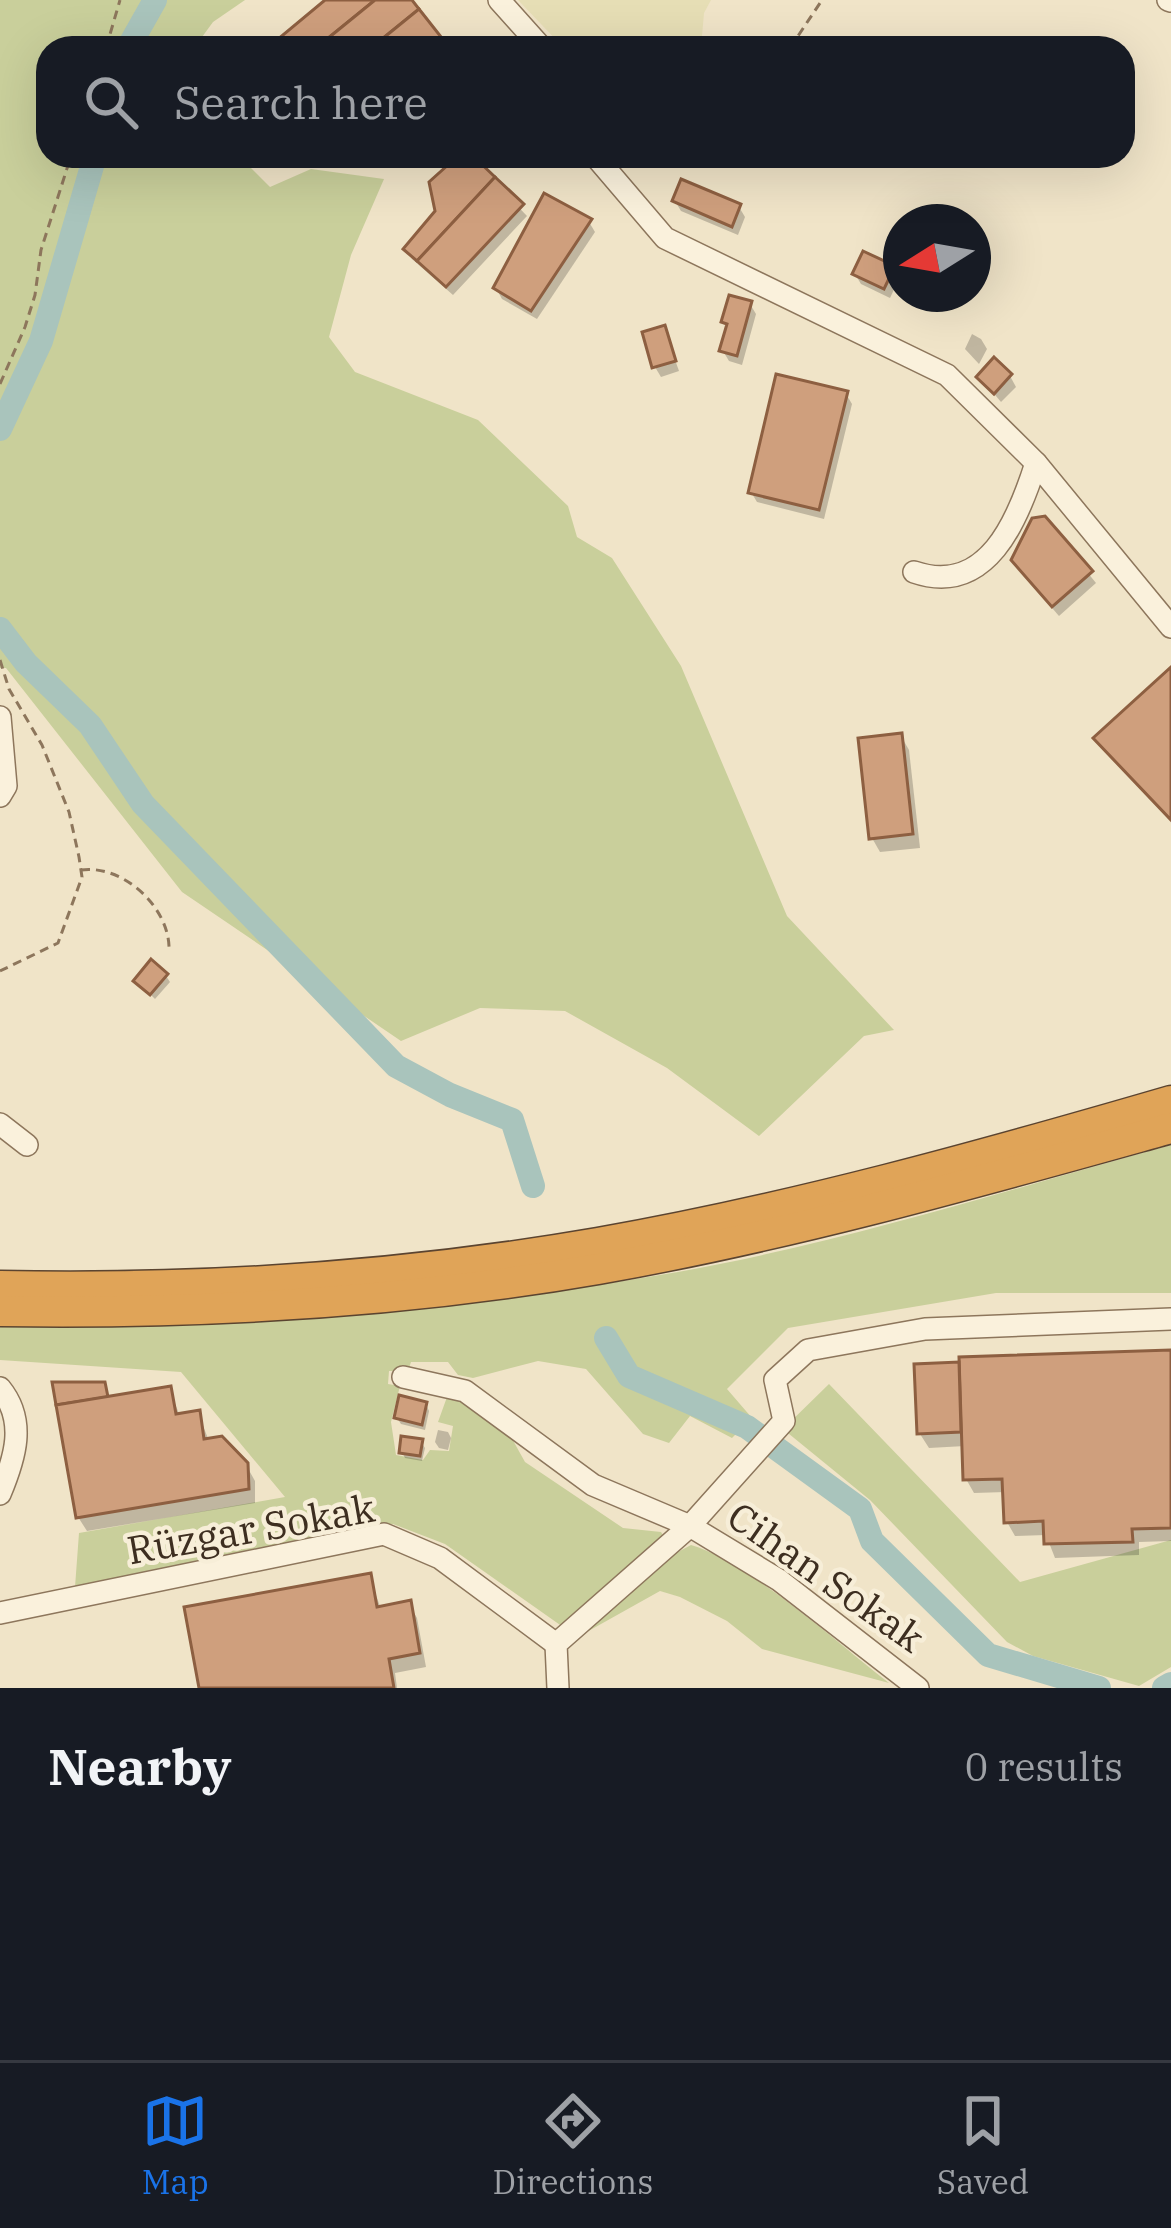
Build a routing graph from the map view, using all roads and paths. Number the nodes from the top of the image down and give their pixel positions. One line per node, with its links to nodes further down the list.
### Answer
1 (120, 0): 4 (path)
2 (499, 0): 5 (street)
3 (822, 0): 6 (path)
4 (110, 36)
5 (531, 36)
6 (798, 36)
7 (67, 168): 9 (path)
8 (605, 168): 10 (street)
9 (0, 384)
10 (1036, 463): 11 (street); 12 (street)
11 (914, 572)
12 (1171, 627)
13 (0, 660): 16 (path)
14 (0, 718): 15 (street)
15 (0, 796)
16 (81, 870): 17 (path); 18 (path)
17 (170, 951)
18 (0, 971)
19 (1171, 1101): 23 (highway)
20 (0, 1124): 22 (street)
21 (1171, 1128): 24 (highway)
22 (27, 1145)
23 (0, 1286)
24 (0, 1311)
25 (1171, 1319): 29 (street)
26 (403, 1377): 29 (street, Cihan Sokak)
27 (0, 1388): 28 (street)
28 (0, 1494)
29 (690, 1526): 31 (street, Cihan Sokak); 33 (street, Cihan Sokak)
30 (0, 1613): 31 (street, Rüzgar Sokak)
31 (556, 1644): 32 (street)
32 (558, 1688)
33 (919, 1688)

